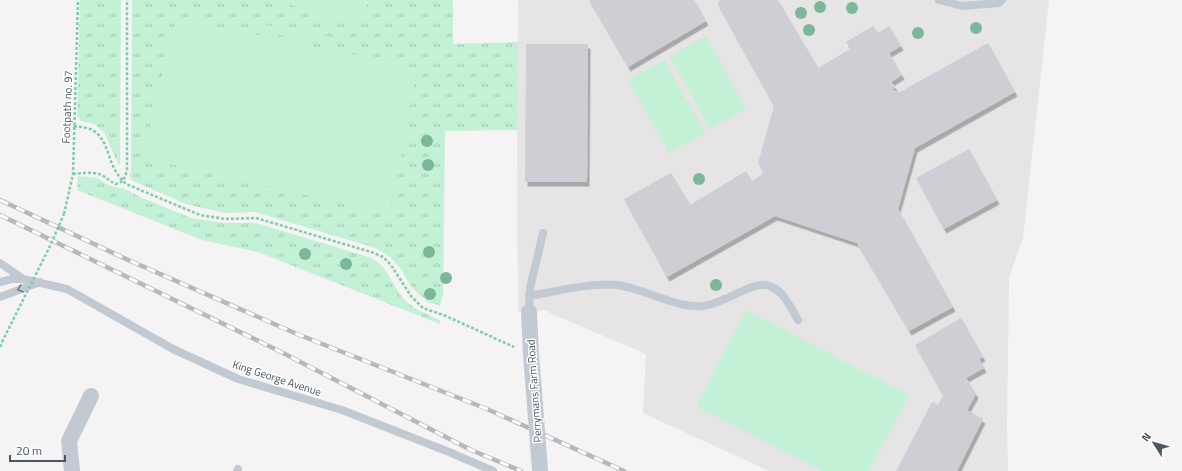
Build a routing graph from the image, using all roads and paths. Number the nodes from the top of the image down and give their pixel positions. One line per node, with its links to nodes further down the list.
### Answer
1 (78, 0): 6 (path, Footpath no. 97)
2 (127, 0): 8 (path)
3 (939, 0): 5 (lane)
4 (1002, 0): 5 (lane)
5 (958, 2)
6 (74, 126): 7 (path, Footpath no. 97); 8 (path)
7 (73, 174): 8 (path); 17 (path, Footpath no. 97, bridge)
8 (122, 181): 18 (path)
9 (543, 233): 15 (lane)
10 (0, 263): 11 (lane)
11 (23, 279): 12 (lane); 13 (lane, King George Avenue)
12 (0, 282)
13 (40, 282): 14 (lane, one-way to 14); 21 (lane, King George Avenue)
14 (0, 297)
15 (529, 304): 16 (lane); 18 (street, Perrymans Farm Road)
16 (798, 320)
17 (0, 347)
18 (530, 355): 22 (street, Perrymans Farm Road, bridge)
19 (91, 396): 20 (street)
20 (72, 471)
21 (493, 471)
22 (540, 471)

